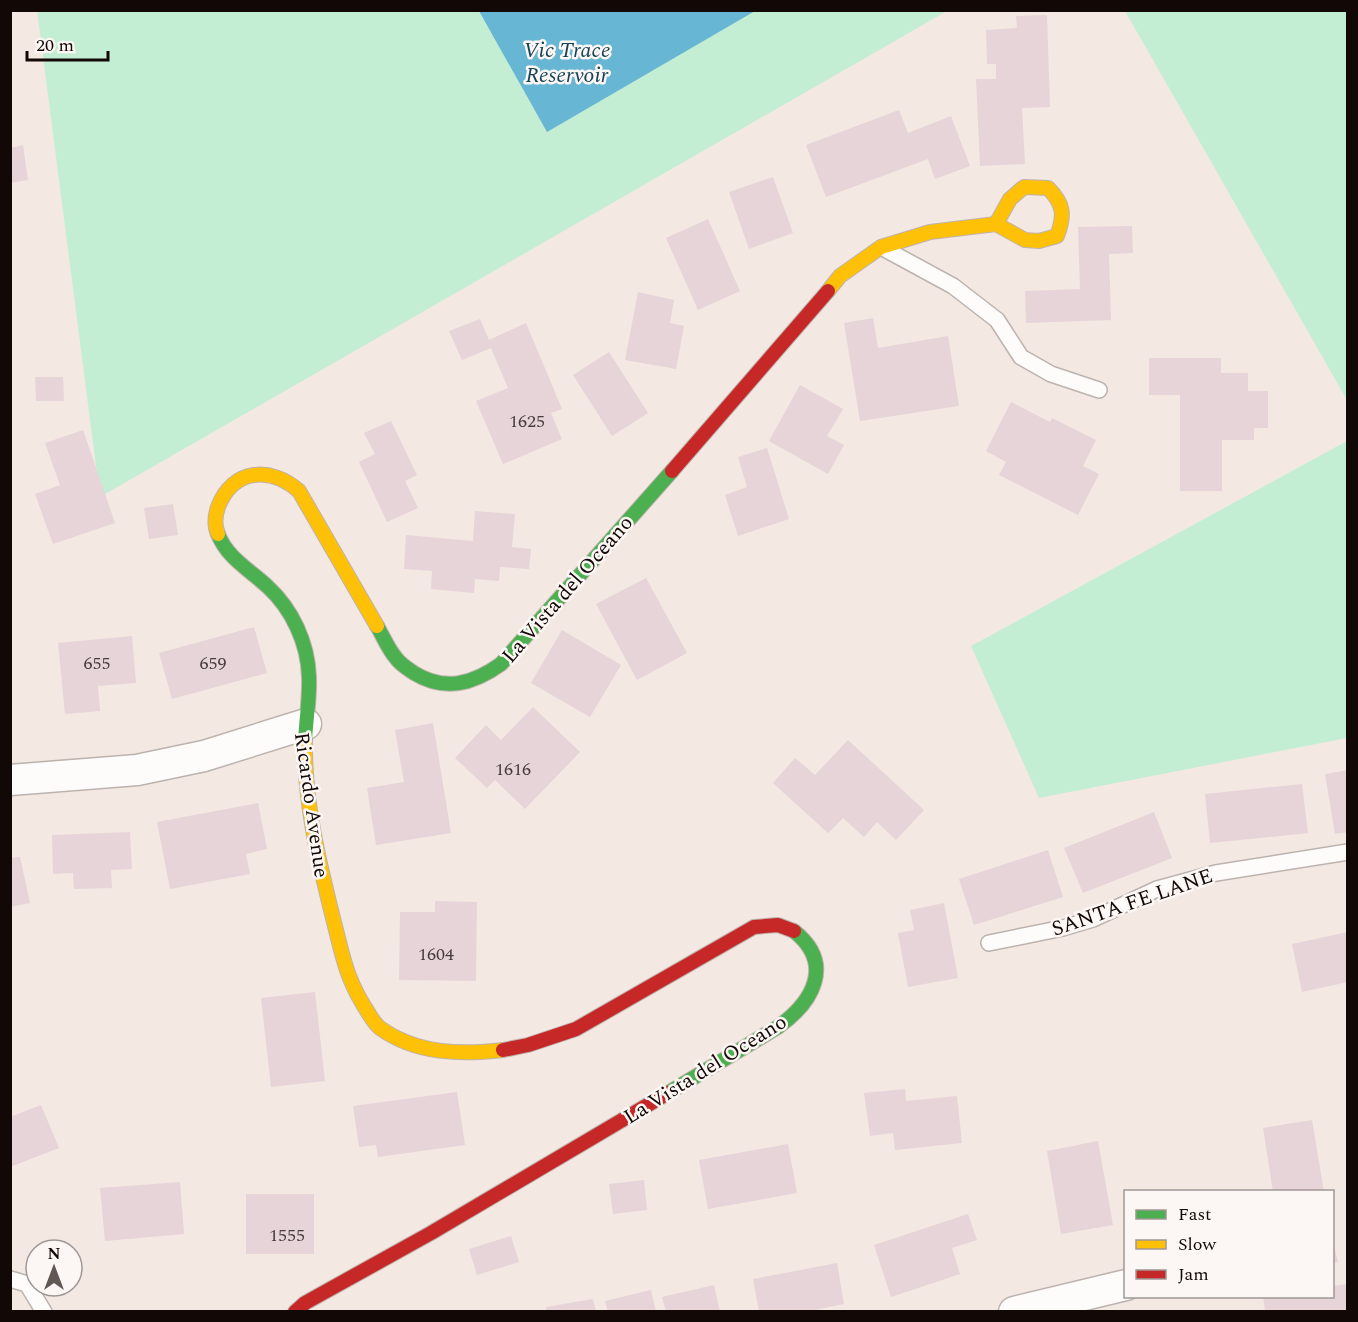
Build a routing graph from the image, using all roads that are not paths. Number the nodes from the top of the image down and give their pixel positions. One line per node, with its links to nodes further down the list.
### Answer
1 (996, 224): 1 (street); 2 (street, La Vista del Oceano)
2 (881, 247): 3 (lane); 4 (street, La Vista del Oceano)
3 (1099, 390)
4 (306, 724): 5 (street, Ricardo Avenue); 8 (street, Ricardo Avenue)
5 (10, 780)
6 (1347, 852): 7 (lane, SANTA FE LANE)
7 (989, 943)
8 (378, 1028): 12 (street, La Vista del Oceano)
9 (10, 1279): 11 (lane)
10 (1124, 1286): 13 (street)
11 (44, 1311)
12 (295, 1311)
13 (1014, 1311)

